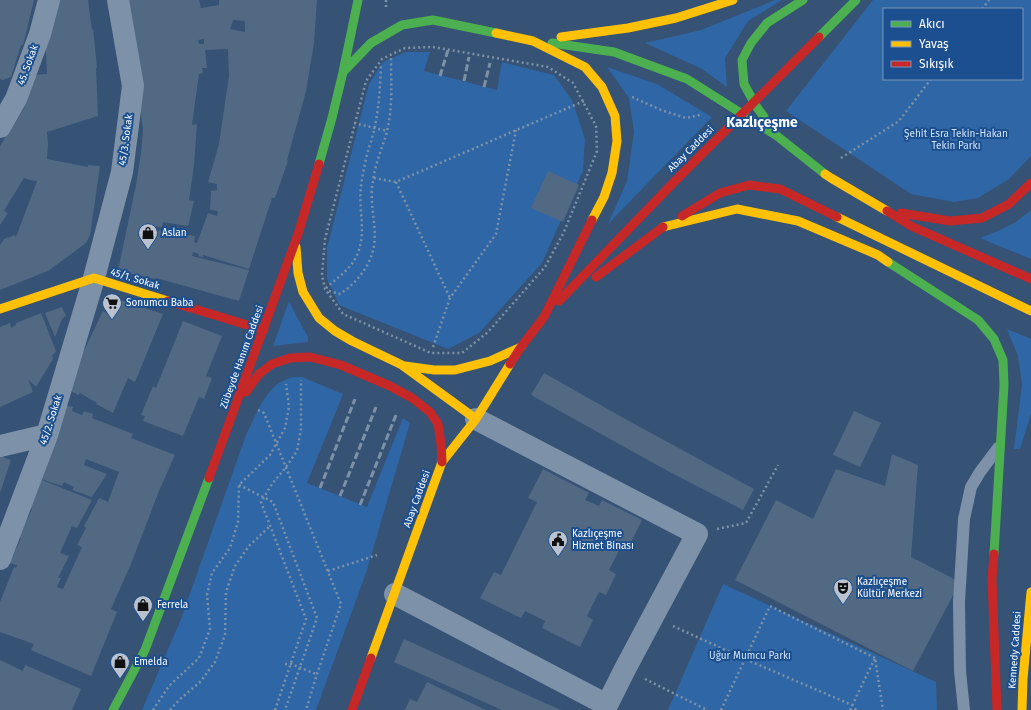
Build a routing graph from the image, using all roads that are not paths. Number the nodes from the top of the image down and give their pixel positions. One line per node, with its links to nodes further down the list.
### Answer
1 (49, 0): 9 (street, 45. Sokak)
2 (118, 0): 16 (street, 45/3. Sokak)
3 (358, 0): 8 (main road, Zübeyde Hanım Caddesi)
4 (733, 0): 7 (main road, Abay Caddesi)
5 (803, 0): 11 (main road)
6 (856, 0): 20 (main road, Abay Caddesi, bridge)
7 (533, 41): 8 (main road, Abay Caddesi); 11 (main road); 20 (main road, Abay Caddesi)
8 (343, 72): 15 (main road, Zübeyde Hanım Caddesi)
9 (8, 95): 10 (street, 45. Sokak)
10 (0, 127)
11 (777, 136): 13 (main road)
12 (1031, 182): 13 (main road)
13 (887, 211): 17 (main road)
14 (663, 227): 19 (main road); 20 (main road); 27 (main road)
15 (298, 234): 21 (main road, Zübeyde Hanım Caddesi); 23 (main road)
16 (94, 278): 18 (main road); 21 (main road, 45/1. Sokak); 26 (street, 45/2. Sokak)
17 (1031, 279)
18 (0, 309)
19 (1031, 311)
20 (544, 317): 22 (main road, Abay Caddesi)
21 (264, 330): 24 (main road, Zübeyde Hanım Caddesi)
22 (520, 347): 23 (main road); 25 (main road, Abay Caddesi)
23 (402, 365): 25 (main road)
24 (238, 402): 29 (main road); 33 (main road, Zübeyde Hanım Caddesi)
25 (476, 419): 29 (main road, Abay Caddesi); 32 (street)
26 (47, 435): 28 (street); 30 (street, 45/2. Sokak)
27 (1001, 444): 35 (lane); 36 (main road)
28 (0, 446)
29 (442, 462): 32 (main road, Abay Caddesi)
30 (0, 560)
31 (1031, 592): 37 (main road, Kennedy Caddesi)
32 (395, 594): 34 (main road, Abay Caddesi)
33 (113, 710)
34 (352, 710)
35 (964, 710)
36 (997, 710)
37 (1022, 710)

